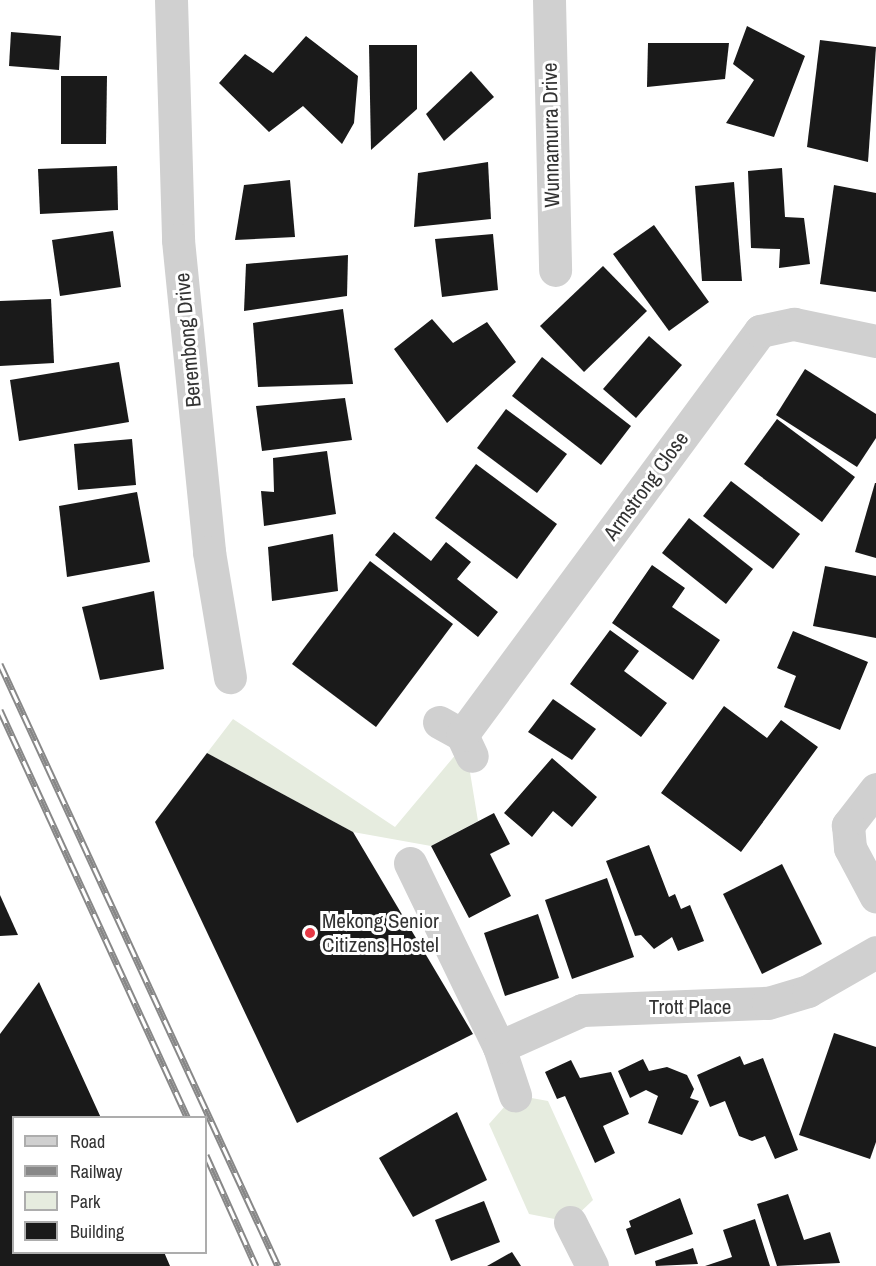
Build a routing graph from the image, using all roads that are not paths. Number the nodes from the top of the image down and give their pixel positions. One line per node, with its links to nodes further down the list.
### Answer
1 (171, 0): 5 (street, Berembong Drive)
2 (549, 0): 3 (street, Wunnamurra Drive)
3 (555, 270)
4 (876, 341): 6 (street, Armstrong Close)
5 (230, 677)
6 (458, 738)
7 (876, 789): 9 (street)
8 (410, 863): 11 (street)
9 (876, 897)
10 (876, 952): 11 (street, Trott Place)
11 (499, 1047): 12 (street)
12 (515, 1095)
13 (570, 1222): 14 (street)
14 (592, 1266)

